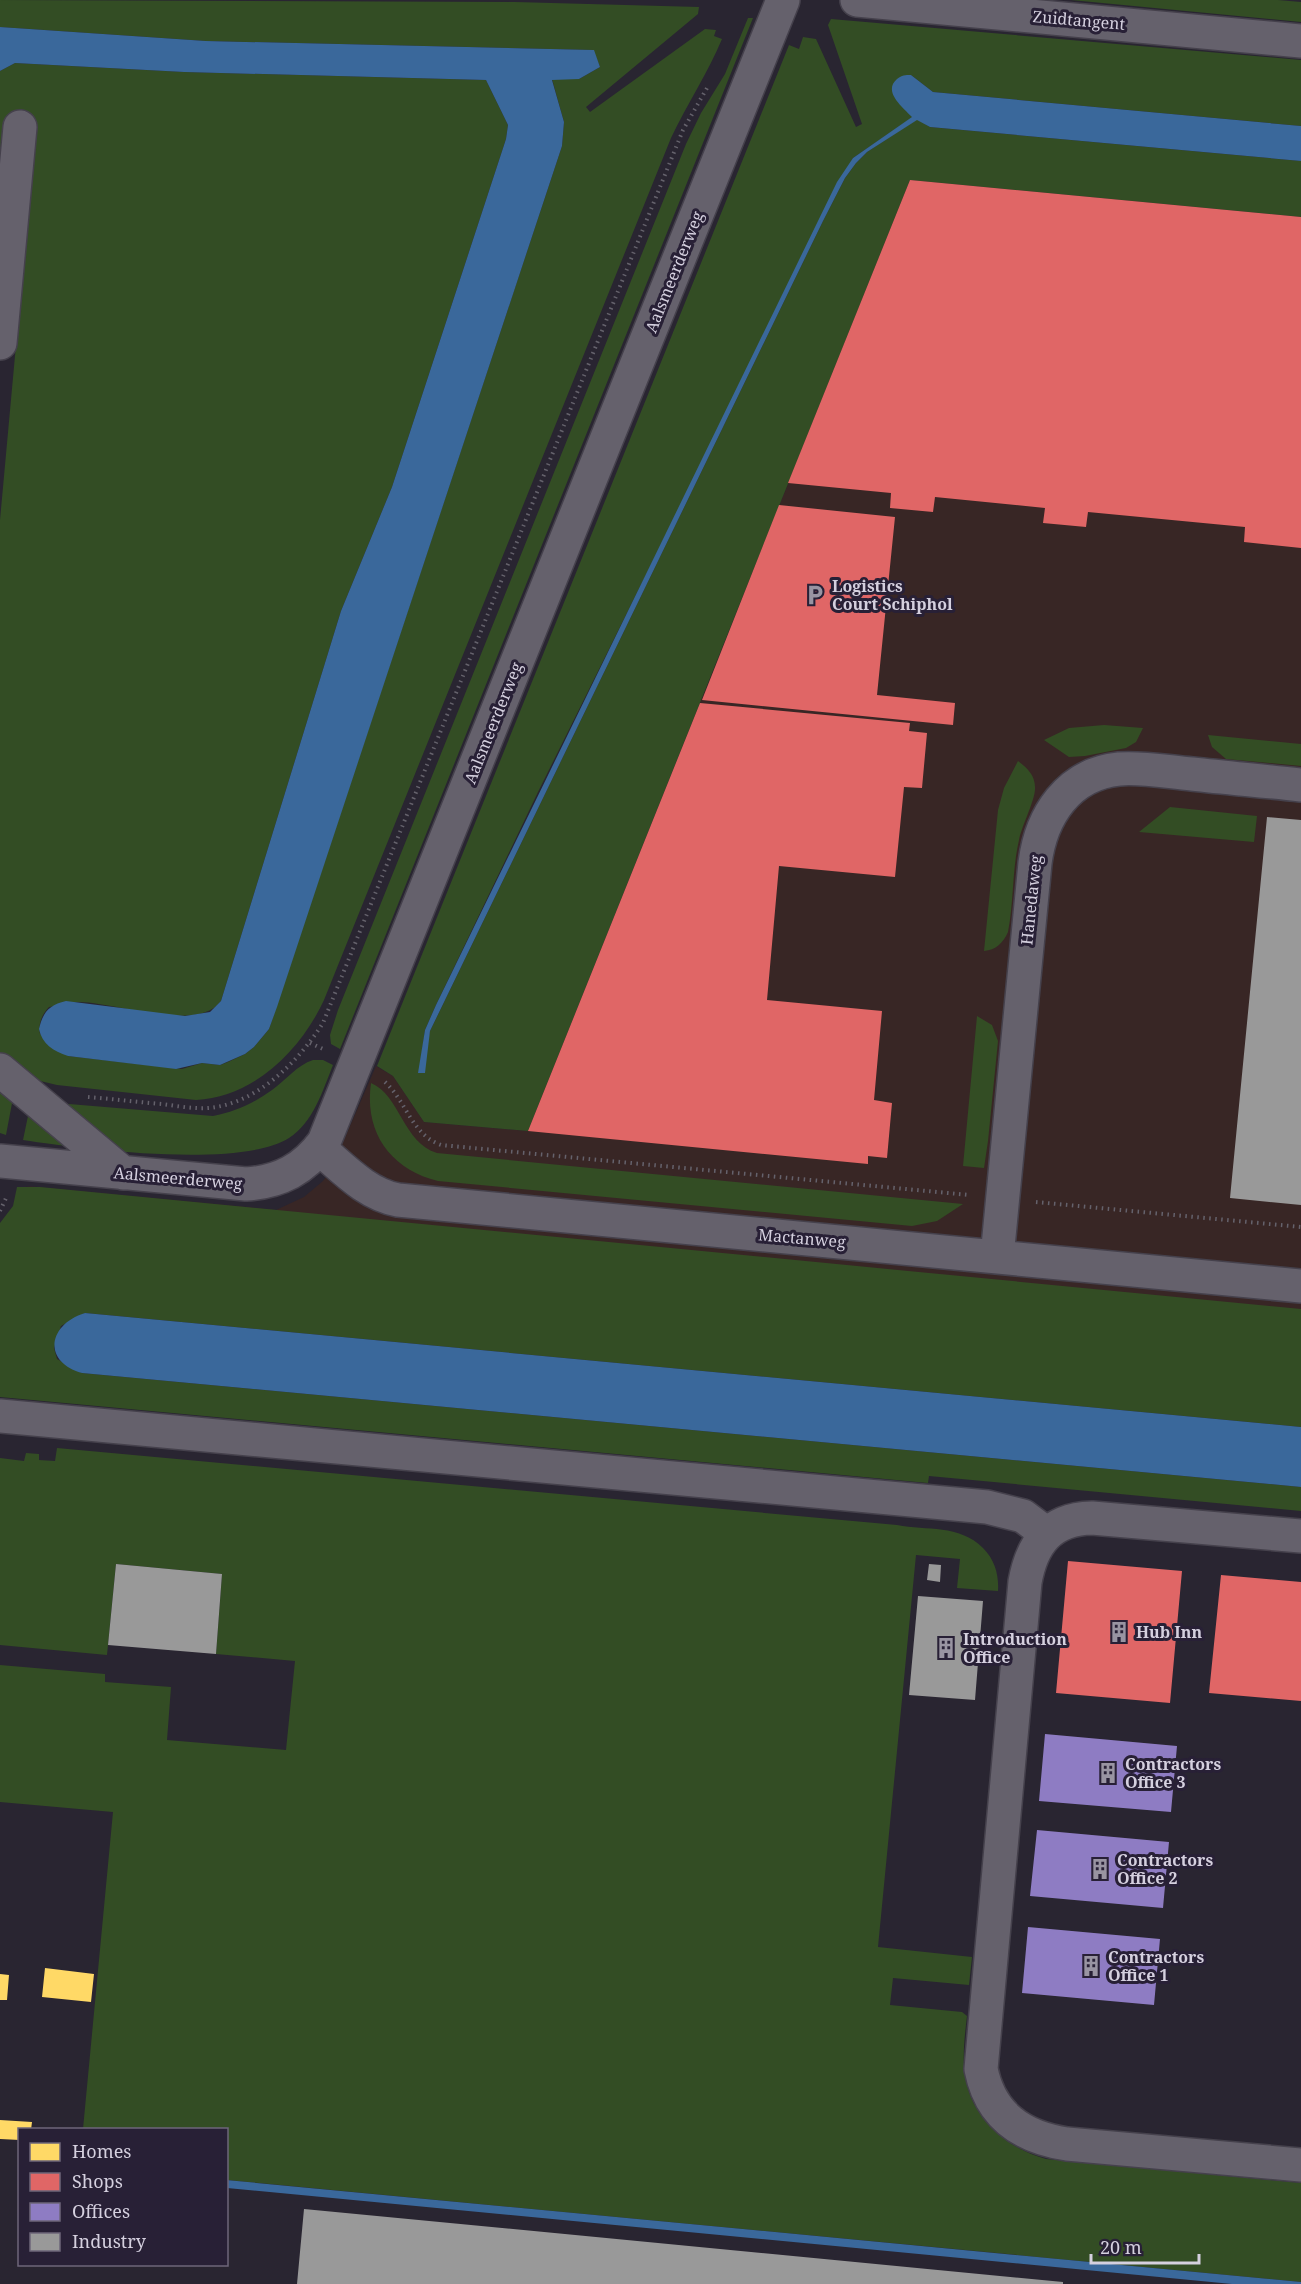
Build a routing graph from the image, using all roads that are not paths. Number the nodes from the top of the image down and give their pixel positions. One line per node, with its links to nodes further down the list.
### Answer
1 (857, 0): 3 (street, Zuidtangent)
2 (779, 10): 8 (street, Aalsmeerderweg)
3 (1301, 41)
4 (20, 127): 5 (street)
5 (0, 343)
6 (1301, 785): 11 (street, Hanedaweg)
7 (0, 1070): 10 (street)
8 (319, 1148): 10 (street, Aalsmeerderweg); 11 (street, Mactanweg)
9 (6, 1162): 10 (street, Aalsmeerderweg)
10 (123, 1173)
11 (997, 1257): 12 (street, Mactanweg)
12 (1301, 1286)
13 (0, 1416): 14 (street)
14 (1047, 1534): 15 (street); 16 (street)
15 (1301, 1536)
16 (1301, 2165)

